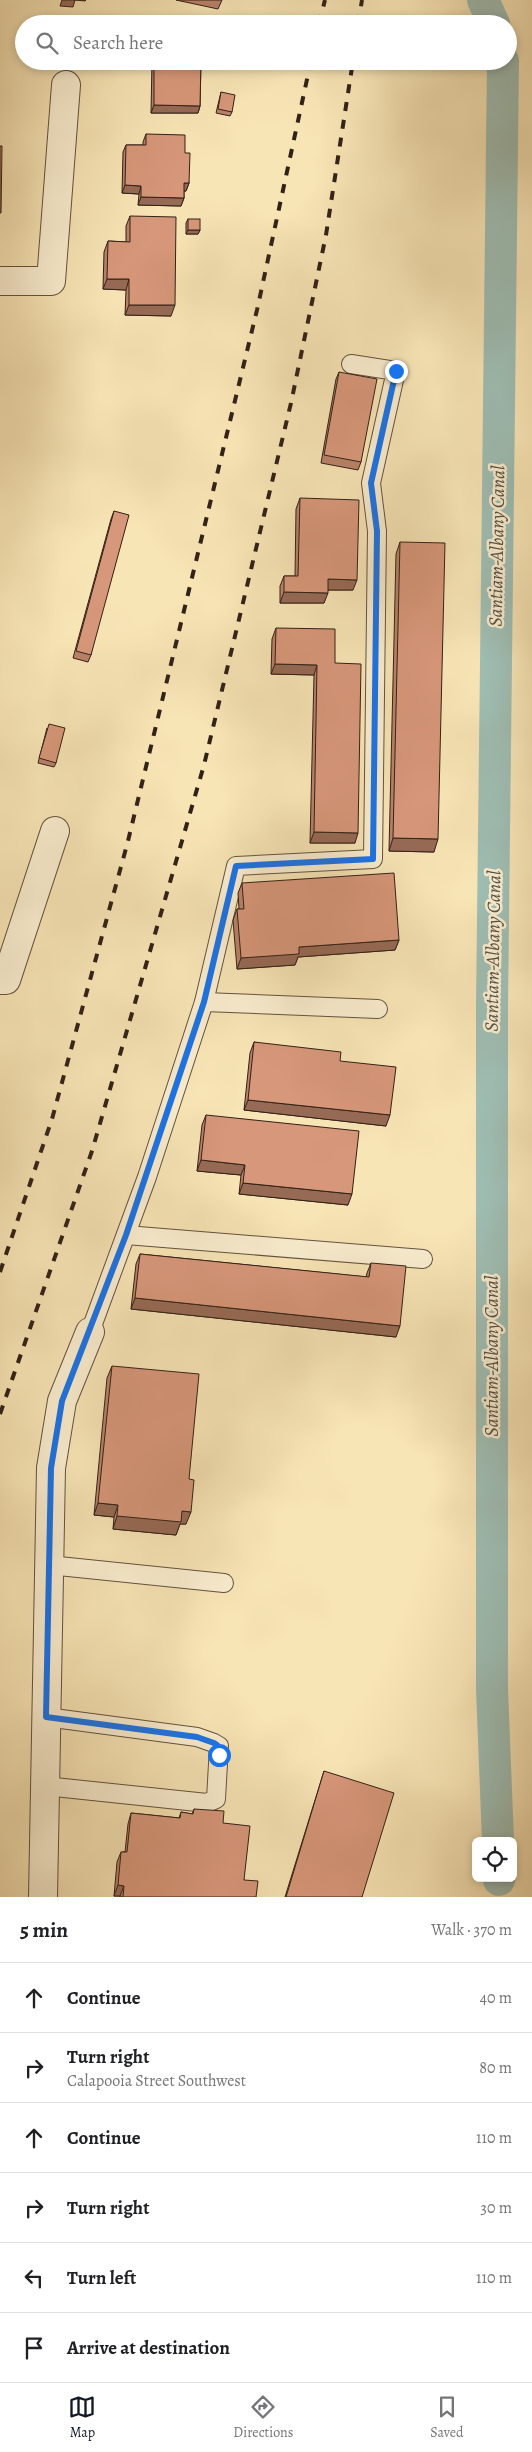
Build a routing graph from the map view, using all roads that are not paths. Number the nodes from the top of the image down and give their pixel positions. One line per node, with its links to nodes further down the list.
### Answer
1 (66, 85): 2 (street)
2 (0, 281)
3 (351, 364): 6 (lane)
4 (55, 831): 5 (street)
5 (3, 980)
6 (204, 1002): 7 (lane); 8 (lane)
7 (378, 1009)
8 (126, 1235): 9 (lane); 10 (lane)
9 (423, 1259)
10 (90, 1332): 11 (street)
11 (49, 1565): 12 (lane); 13 (street)
12 (224, 1583)
13 (46, 1717): 14 (street); 14 (lane)
14 (45, 1786): 15 (street)
15 (43, 1897)

